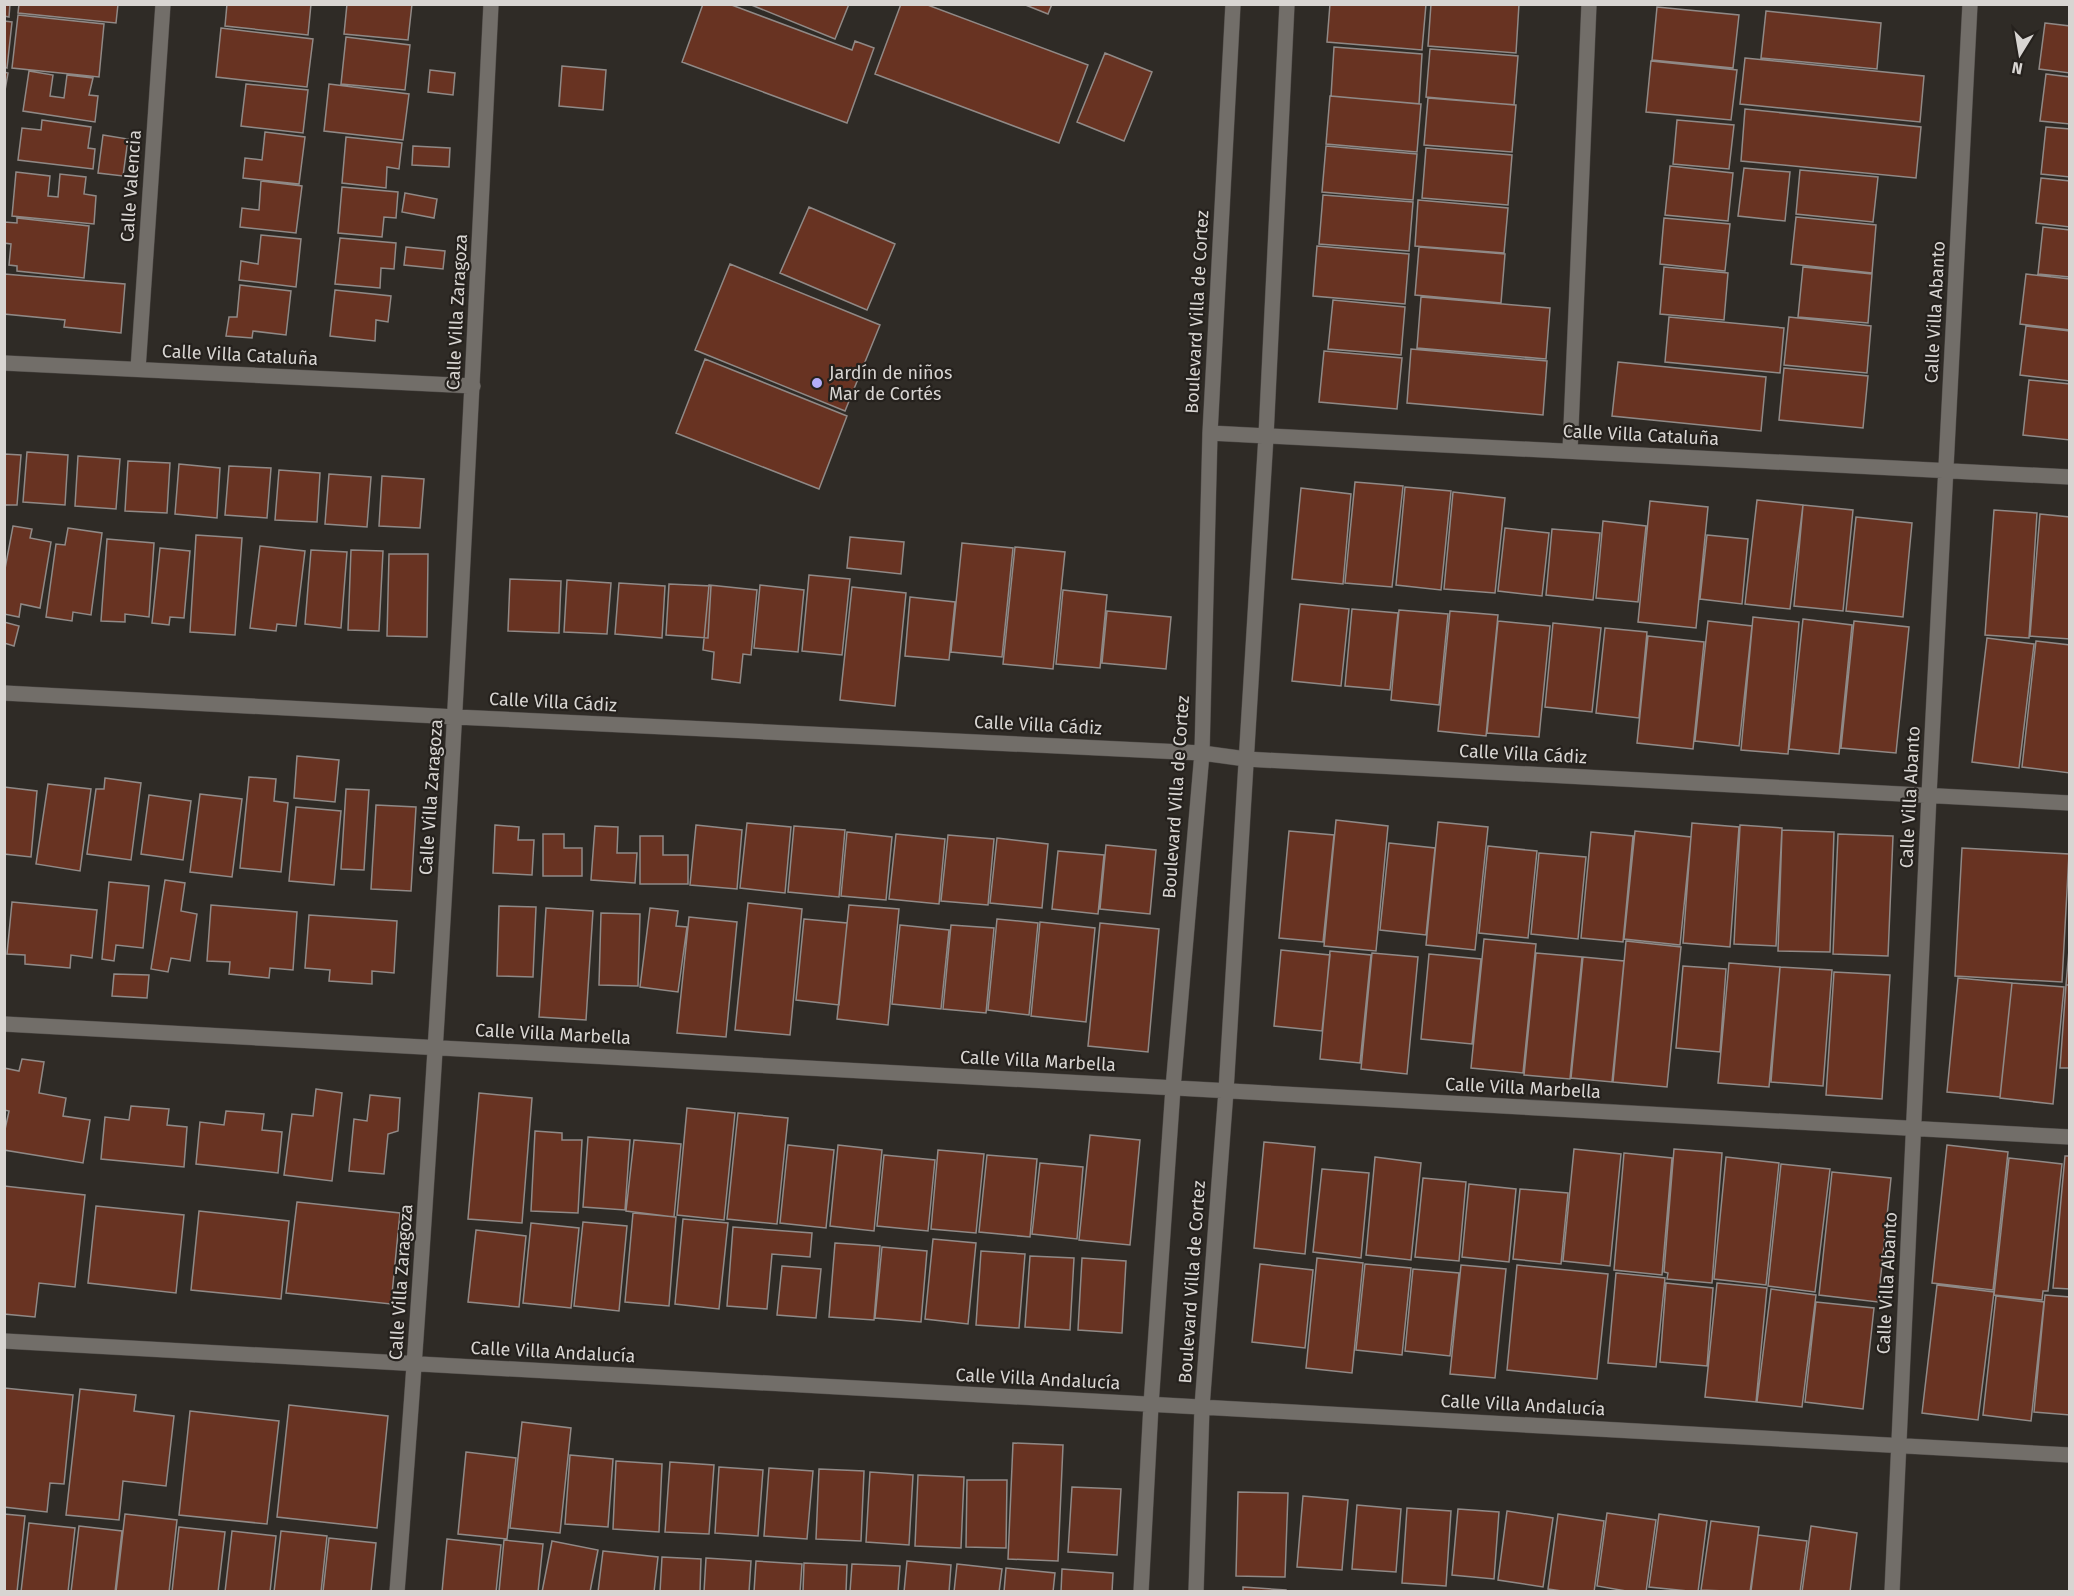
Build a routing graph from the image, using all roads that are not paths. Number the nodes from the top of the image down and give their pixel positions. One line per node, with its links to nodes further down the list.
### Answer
1 (163, 4): 8 (street, Calle Valencia)
2 (491, 4): 9 (street, Calle Villa Zaragoza)
3 (1233, 4): 10 (street, Boulevard Villa de Cortez)
4 (1287, 4): 11 (street, Boulevard Villa de Cortez)
5 (1589, 4): 12 (street)
6 (1970, 4): 13 (street, Calle Villa Abanto)
7 (4, 363): 8 (street, Calle Villa Cataluña)
8 (138, 369): 9 (street, Calle Villa Cataluña)
9 (472, 386): 16 (street, Calle Villa Zaragoza)
10 (1210, 433): 11 (street, Calle Villa Cataluña); 17 (street, Boulevard Villa de Cortez)
11 (1266, 436): 12 (street, Calle Villa Cataluña); 18 (street, Boulevard Villa de Cortez)
12 (1570, 451): 13 (street, Calle Villa Cataluña)
13 (1946, 470): 14 (street, Calle Villa Cataluña); 19 (street, Calle Villa Abanto)
14 (2070, 477)
15 (4, 693): 16 (street, Calle Villa Cádiz)
16 (456, 717): 17 (street, Calle Villa Cádiz); 22 (street, Calle Villa Zaragoza)
17 (1202, 753): 18 (street, Calle Villa Cádiz); 23 (street, Boulevard Villa de Cortez)
18 (1246, 759): 19 (street, Calle Villa Cádiz); 24 (street, Boulevard Villa de Cortez)
19 (1929, 795): 20 (street, Calle Villa Cádiz); 25 (street, Calle Villa Abanto)
20 (2070, 803)
21 (4, 1024): 22 (street, Calle Villa Marbella)
22 (435, 1047): 23 (street, Calle Villa Marbella); 28 (street, Calle Villa Zaragoza)
23 (1173, 1088): 24 (street, Calle Villa Marbella); 29 (street, Boulevard Villa de Cortez)
24 (1226, 1091): 25 (street, Calle Villa Marbella); 30 (street, Boulevard Villa de Cortez)
25 (1914, 1129): 26 (street, Calle Villa Marbella); 31 (street, Calle Villa Abanto)
26 (2070, 1137)
27 (4, 1341): 28 (street, Calle Villa Andalucía)
28 (415, 1364): 29 (street, Calle Villa Andalucía); 33 (street, Calle Villa Zaragoza)
29 (1151, 1405): 30 (street, Calle Villa Andalucía); 34 (street, Boulevard Villa de Cortez)
30 (1202, 1407): 31 (street, Calle Villa Andalucía); 35 (street, Boulevard Villa de Cortez)
31 (1900, 1446): 32 (street, Calle Villa Andalucía); 36 (street, Calle Villa Abanto)
32 (2070, 1455)
33 (397, 1592)
34 (1142, 1592)
35 (1196, 1592)
36 (1892, 1592)

